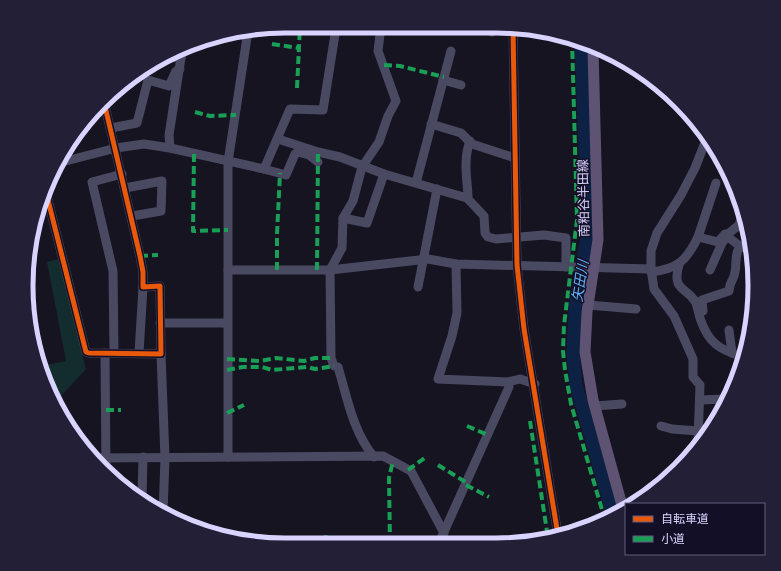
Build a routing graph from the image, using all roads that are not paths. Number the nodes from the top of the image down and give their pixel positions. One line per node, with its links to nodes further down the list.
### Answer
1 (335, 33): 14 (street)
2 (380, 33): 23 (street)
3 (513, 34): 19 (street)
4 (247, 36): 21 (street)
5 (451, 51): 9 (street)
6 (593, 53): 45 (main road, 南粕谷半田線)
7 (182, 55): 8 (street)
8 (180, 69): 13 (street); 18 (street)
9 (443, 80): 10 (street); 12 (street)
10 (462, 85)
11 (106, 108): 13 (street)
12 (431, 124): 15 (street); 27 (street)
13 (111, 128): 17 (street)
14 (278, 139): 23 (street); 24 (street)
15 (470, 141): 19 (street); 31 (street)
16 (705, 145): 48 (street)
17 (116, 148): 18 (street); 20 (street); 25 (street)
18 (170, 148): 21 (street)
19 (515, 158): 37 (street)
20 (66, 161)
21 (228, 162): 24 (street); 46 (street)
22 (318, 162): 24 (street)
23 (362, 167): 26 (street); 34 (street)
24 (264, 169)
25 (122, 174): 29 (street); 58 (street)
26 (384, 174): 27 (street); 34 (street)
27 (416, 183): 30 (street)
28 (716, 184): 38 (street)
29 (125, 188): 33 (street); 33 (street)
30 (437, 189): 31 (street); 40 (street)
31 (466, 198): 37 (street)
32 (48, 199): 58 (street)
33 (132, 216): 50 (street)
34 (342, 218): 47 (street)
35 (740, 223): 36 (street)
36 (728, 236): 38 (street); 39 (street); 49 (street)
37 (516, 237): 43 (street); 44 (street)
38 (698, 237): 42 (street)
39 (744, 247): 56 (street)
40 (422, 260): 41 (street); 47 (street); 51 (street)
41 (456, 264): 43 (street); 62 (street)
42 (679, 264): 48 (street); 56 (street)
43 (517, 265): 44 (street); 63 (street)
44 (570, 267): 45 (street)
45 (593, 268): 48 (street); 52 (main road, 南粕谷半田線)
46 (228, 270): 47 (street); 55 (street)
47 (330, 270): 75 (street)
48 (651, 270): 64 (street)
49 (710, 270)
50 (143, 287): 54 (street); 59 (street)
51 (418, 287)
52 (588, 305): 53 (street); 67 (main road, 南粕谷半田線)
53 (636, 309)
54 (160, 323): 55 (street); 60 (street)
55 (227, 323): 74 (street)
56 (706, 330): 61 (street)
57 (729, 330): 61 (street)
58 (110, 353): 59 (street); 72 (street)
59 (139, 353): 60 (street)
60 (161, 354): 76 (street)
61 (736, 355)
62 (508, 382): 63 (street); 82 (street)
63 (535, 384): 81 (street)
64 (700, 400): 65 (street); 69 (street)
65 (720, 400)
66 (622, 404): 67 (street)
67 (595, 406): 79 (main road, 南粕谷半田線)
68 (661, 426): 69 (street)
69 (698, 431): 70 (street)
70 (698, 436)
71 (101, 457): 72 (street)
72 (106, 457): 73 (street); 77 (street)
73 (143, 457): 76 (street); 78 (street)
74 (228, 457): 75 (street); 76 (street)
75 (374, 457): 82 (street)
76 (165, 458): 80 (street)
77 (106, 463)
78 (142, 493)
79 (622, 504)
80 (163, 506)
81 (557, 530)
82 (444, 533): 83 (street)
83 (442, 538)

